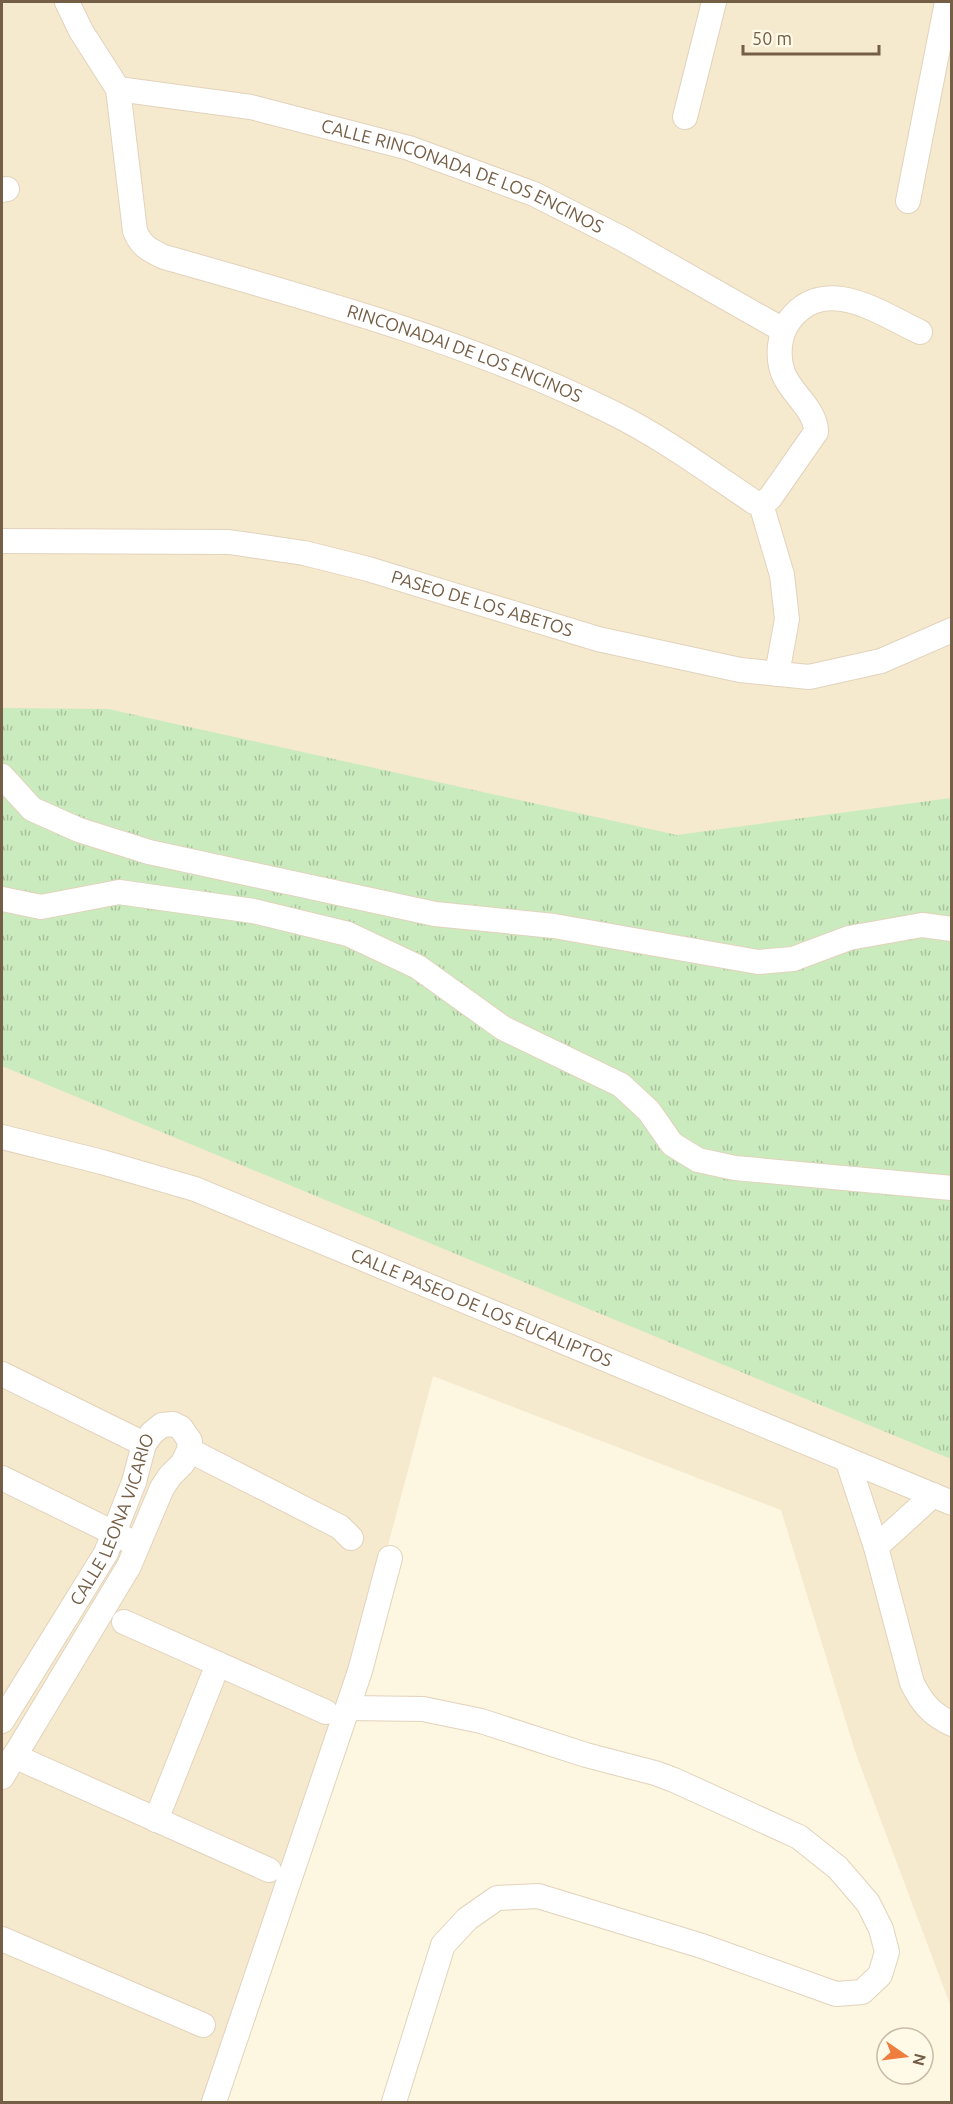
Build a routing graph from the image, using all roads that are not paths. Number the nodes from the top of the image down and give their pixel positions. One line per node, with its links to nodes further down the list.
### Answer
1 (67, 2): 4 (street)
2 (714, 2): 5 (street)
3 (947, 2): 6 (street)
4 (118, 89): 7 (street, CALLE RINCONADA DE LOS ENCINOS); 9 (street, RINCONADAI DE LOS ENCINOS)
5 (685, 117)
6 (908, 201)
7 (783, 330): 8 (street); 9 (street)
8 (920, 332)
9 (761, 504): 12 (street)
10 (2, 541): 12 (street, PASEO DE LOS ABETOS)
11 (951, 630): 12 (street, PASEO DE LOS ABETOS)
12 (777, 674)
13 (2, 776): 15 (street)
14 (2, 899): 17 (street)
15 (951, 929)
16 (2, 1137): 21 (street, CALLE PASEO DE LOS EUCALIPTOS)
17 (951, 1188)
18 (2, 1374): 19 (street)
19 (144, 1444): 20 (street, CALLE LEONA VICARIO); 24 (street, CALLE LEONA VICARIO)
20 (189, 1450): 25 (street); 26 (street, CALLE LEONA VICARIO)
21 (848, 1462): 23 (street, CALLE PASEO DE LOS EUCALIPTOS); 27 (street)
22 (2, 1478): 24 (street)
23 (942, 1499): 27 (street)
24 (114, 1533): 26 (street); 32 (street, CALLE LEONA VICARIO)
25 (351, 1538)
26 (138, 1545): 34 (street, CALLE LEONA VICARIO)
27 (876, 1547): 33 (street)
28 (390, 1558): 31 (street)
29 (124, 1622): 30 (street)
30 (218, 1664): 31 (street); 37 (street)
31 (337, 1710): 41 (street); 42 (street)
32 (3, 1718): 34 (street, CALLE LEONA VICARIO)
33 (951, 1724)
34 (29, 1730): 35 (street, CALLE LEONA VICARIO)
35 (14, 1756): 36 (street, CALLE LEONA VICARIO); 37 (street)
36 (2, 1777)
37 (156, 1820): 38 (street)
38 (269, 1870)
39 (2, 1939): 40 (street)
40 (203, 2025)
41 (214, 2103)
42 (394, 2103)

